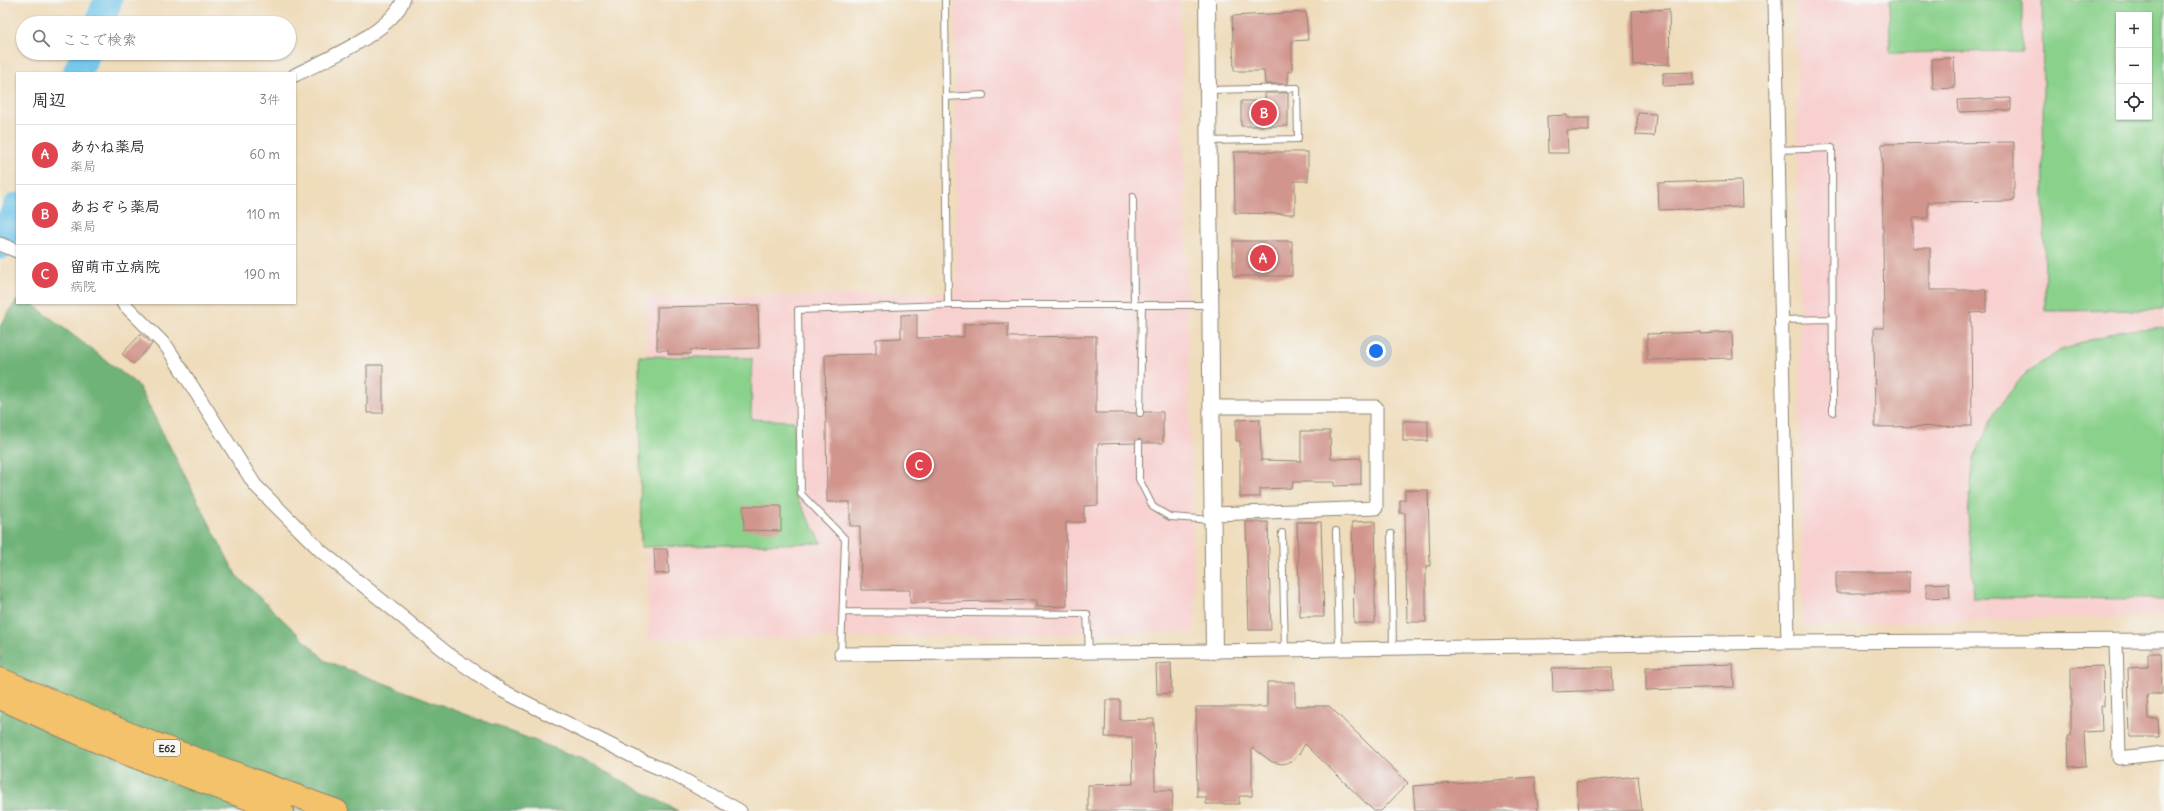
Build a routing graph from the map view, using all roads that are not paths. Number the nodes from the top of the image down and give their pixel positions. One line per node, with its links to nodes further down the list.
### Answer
1 (402, 0): 5 (street)
2 (945, 0): 8 (lane)
3 (1207, 0): 6 (street)
4 (1775, 0): 10 (street)
5 (296, 74)
6 (1208, 90): 9 (street); 9 (lane)
7 (983, 95): 8 (lane)
8 (946, 97): 15 (lane)
9 (1209, 141): 18 (street)
10 (1778, 150): 19 (lane); 20 (street)
11 (1133, 196): 16 (lane)
12 (0, 244): 13 (street)
13 (16, 251)
14 (124, 304): 44 (street)
15 (948, 305): 16 (lane); 29 (lane)
16 (1134, 305): 17 (lane)
17 (1142, 305): 18 (lane); 22 (lane)
18 (1210, 305): 21 (street)
19 (1833, 319): 20 (lane); 23 (lane)
20 (1782, 320): 31 (street)
21 (1212, 407): 25 (street); 25 (street)
22 (1140, 412)
23 (1833, 412)
24 (1139, 443): 25 (lane)
25 (1213, 517): 36 (street)
26 (1336, 531): 34 (lane)
27 (1282, 533): 35 (lane)
28 (1391, 534): 33 (lane)
29 (843, 612): 37 (lane); 38 (lane)
30 (2164, 640): 32 (street)
31 (1788, 642): 32 (street); 33 (street)
32 (2116, 642): 41 (street)
33 (1393, 648): 34 (street)
34 (1339, 649): 35 (street)
35 (1285, 650): 36 (street)
36 (1214, 651): 37 (street)
37 (1089, 652): 38 (street)
38 (841, 654)
39 (0, 679): 43 (highway, E62)
40 (0, 698): 42 (highway, E62)
41 (2164, 753)
42 (282, 811)
43 (337, 811)
44 (740, 811)

